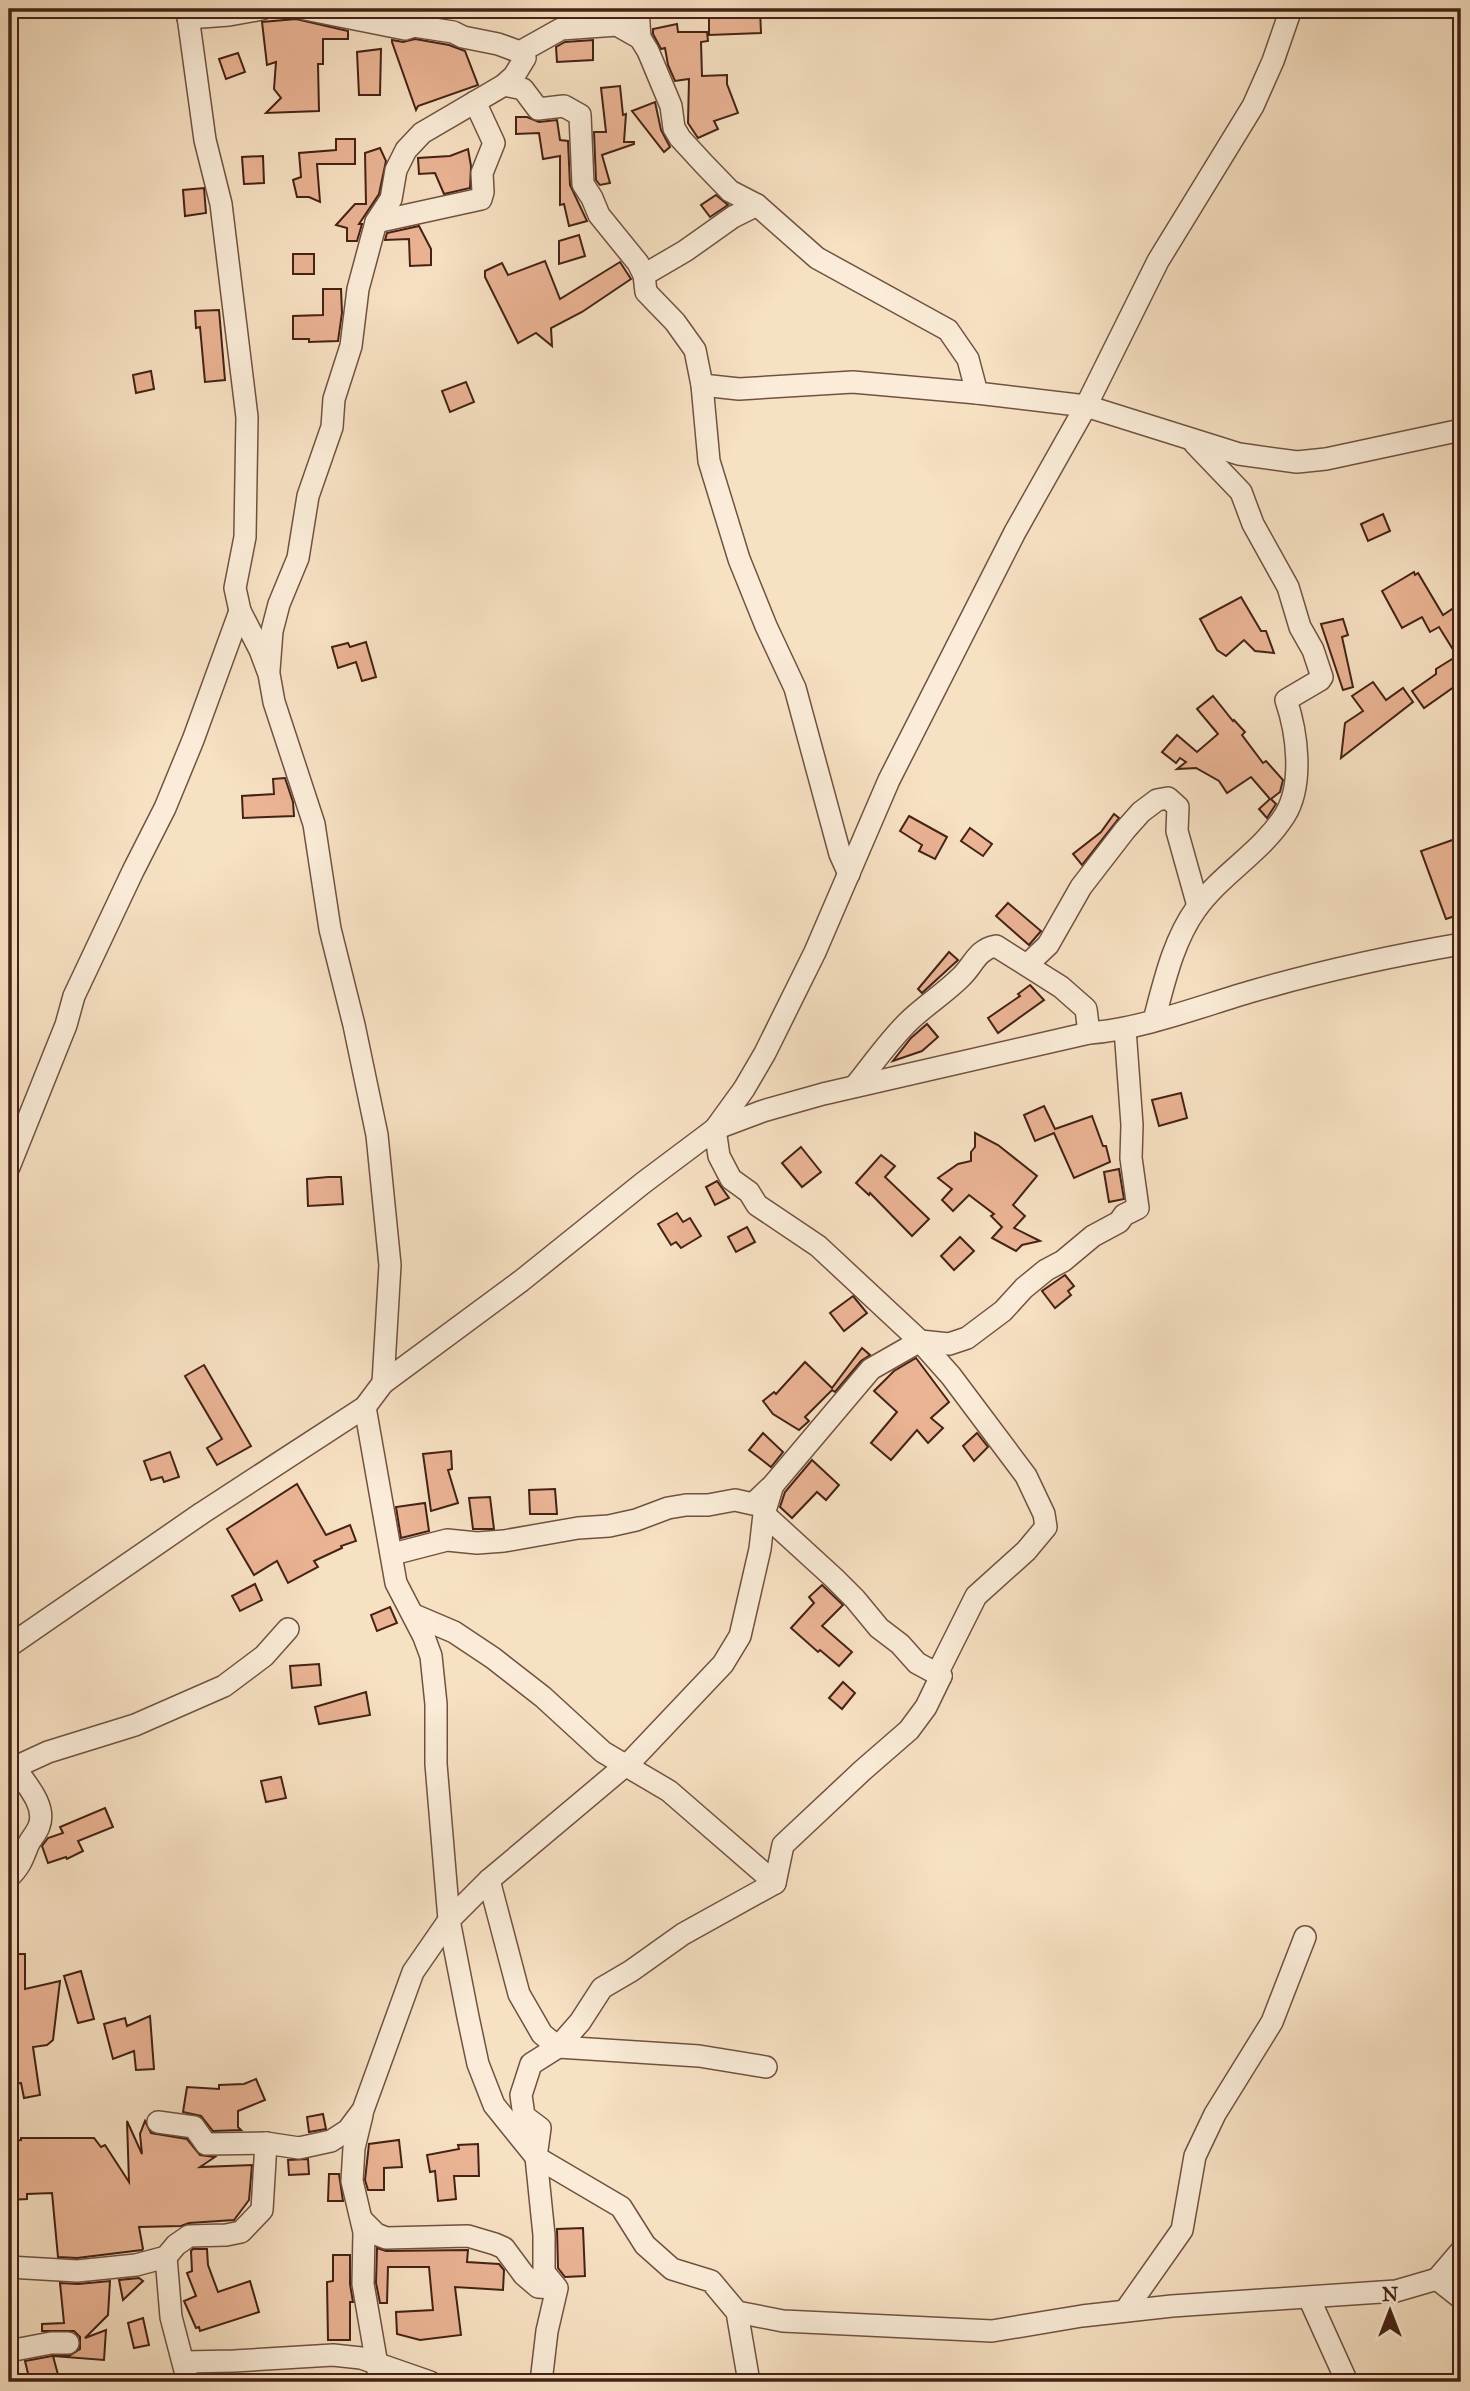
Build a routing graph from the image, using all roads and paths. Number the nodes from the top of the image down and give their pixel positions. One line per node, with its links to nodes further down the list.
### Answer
1 (262, 9): 5 (street)
2 (305, 9): 7 (street)
3 (638, 9): 6 (street)
4 (1291, 9): 15 (street)
5 (188, 14): 18 (street)
6 (640, 38): 7 (street); 10 (street)
7 (520, 52): 8 (street)
8 (504, 85): 9 (street); 12 (street)
9 (475, 102): 11 (street); 11 (street)
10 (757, 205): 12 (street); 14 (street)
11 (376, 222): 19 (street)
12 (644, 275): 13 (street)
13 (702, 385): 14 (street); 20 (street)
14 (977, 393): 15 (street)
15 (1086, 406): 17 (street); 20 (street)
16 (1461, 430): 17 (street)
17 (1191, 440): 21 (street)
18 (240, 611): 19 (street); 29 (street)
19 (268, 674): 31 (street)
20 (849, 874): 28 (street)
21 (1198, 906): 23 (street); 24 (street)
22 (1461, 944): 24 (street)
23 (1027, 965): 26 (street); 27 (street)
24 (1154, 1020): 25 (street)
25 (1125, 1030): 26 (street); 30 (street)
26 (1089, 1033): 27 (street)
27 (855, 1086): 28 (street)
28 (715, 1129): 30 (street); 31 (street)
29 (9, 1167)
30 (920, 1341): 33 (street); 39 (street)
31 (383, 1383): 32 (street)
32 (365, 1407): 35 (street); 38 (street)
33 (773, 1485): 34 (street); 35 (street)
34 (764, 1514): 39 (street); 40 (street)
35 (393, 1554): 36 (street)
36 (414, 1615): 40 (street); 45 (street)
37 (288, 1629): 41 (street)
38 (9, 1646)
39 (941, 1676): 44 (street)
40 (624, 1766): 43 (street); 44 (street)
41 (12, 1769): 42 (street)
42 (9, 1877)
43 (489, 1880): 45 (street); 47 (street)
44 (775, 1884): 47 (street)
45 (449, 1920): 49 (street); 52 (street)
46 (1305, 1937): 61 (street)
47 (558, 2047): 48 (street); 52 (street)
48 (766, 2067)
49 (363, 2110): 51 (street); 53 (street)
50 (158, 2122): 51 (street)
51 (266, 2143): 55 (street)
52 (536, 2157): 58 (street); 62 (street)
53 (362, 2220): 58 (street); 66 (street)
54 (1461, 2251): 57 (street)
55 (166, 2257): 56 (street); 65 (street)
56 (9, 2267)
57 (1437, 2279): 59 (street); 60 (street)
58 (557, 2288): 68 (street)
59 (1309, 2298): 61 (street); 70 (street)
60 (1461, 2298)
61 (1125, 2311): 62 (street)
62 (737, 2312): 69 (street)
63 (68, 2343): 64 (street)
64 (9, 2351)
65 (186, 2372): 66 (street)
66 (379, 2374): 67 (street)
67 (430, 2382)
68 (541, 2382)
69 (749, 2382)
70 (1347, 2382)

